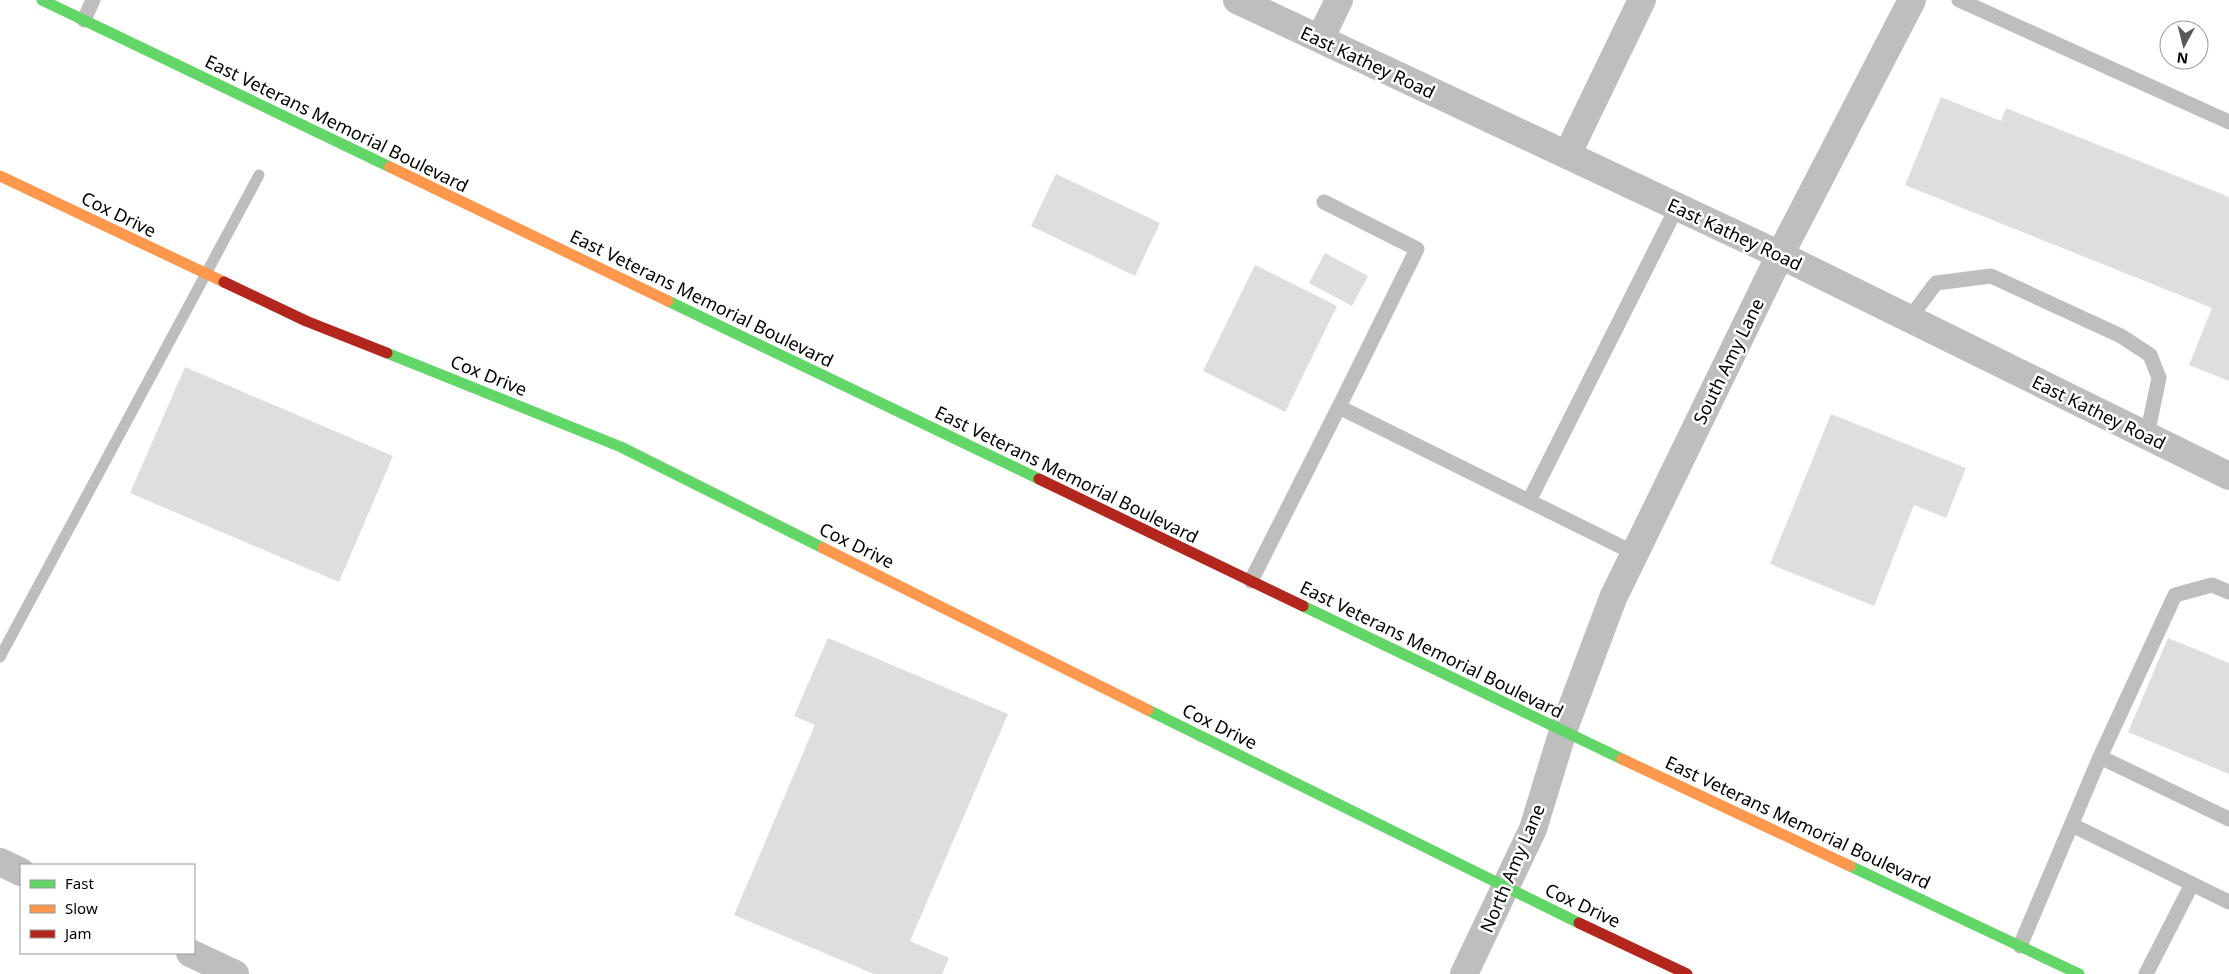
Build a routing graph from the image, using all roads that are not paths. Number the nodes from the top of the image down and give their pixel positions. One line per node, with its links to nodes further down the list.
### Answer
1 (42, 0): 8 (main road, East Veterans Memorial Boulevard)
2 (94, 0): 8 (lane)
3 (1237, 0): 9 (street, East Kathey Road)
4 (1339, 0): 9 (street)
5 (1642, 0): 11 (street)
6 (1912, 0): 15 (street, South Amy Lane)
7 (1958, 0): 10 (lane)
8 (84, 20): 22 (main road, East Veterans Memorial Boulevard)
9 (1320, 39): 11 (street, East Kathey Road)
10 (2229, 122)
11 (1567, 155): 14 (street, East Kathey Road)
12 (0, 176): 31 (main road, Cox Drive)
13 (1324, 202): 17 (lane)
14 (1677, 207): 15 (street, East Kathey Road); 20 (lane)
15 (1780, 255): 16 (street, East Kathey Road); 21 (street, South Amy Lane)
16 (1909, 319): 18 (street, East Kathey Road); 18 (lane)
17 (1339, 407): 20 (lane); 22 (lane)
18 (2147, 436): 19 (street, East Kathey Road)
19 (2229, 476)
20 (1529, 501): 21 (lane)
21 (1634, 553): 24 (street, South Amy Lane)
22 (1251, 581): 24 (main road, East Veterans Memorial Boulevard)
23 (2229, 592): 25 (lane)
24 (1563, 731): 31 (street, North Amy Lane); 33 (main road, East Veterans Memorial Boulevard)
25 (2100, 756): 26 (lane); 27 (lane)
26 (2229, 819)
27 (2072, 825): 30 (lane); 33 (lane)
28 (0, 862): 29 (street)
29 (20, 872)
30 (2192, 884): 32 (lane); 40 (lane)
31 (1506, 888): 35 (main road, Cox Drive); 37 (street, North Amy Lane)
32 (2229, 902)
33 (2020, 946): 39 (main road, East Veterans Memorial Boulevard)
34 (192, 954): 36 (street)
35 (1664, 969): 38 (main road, Cox Drive)
36 (235, 974)
37 (1464, 974)
38 (1687, 974)
39 (2080, 974)
40 (2146, 974)

